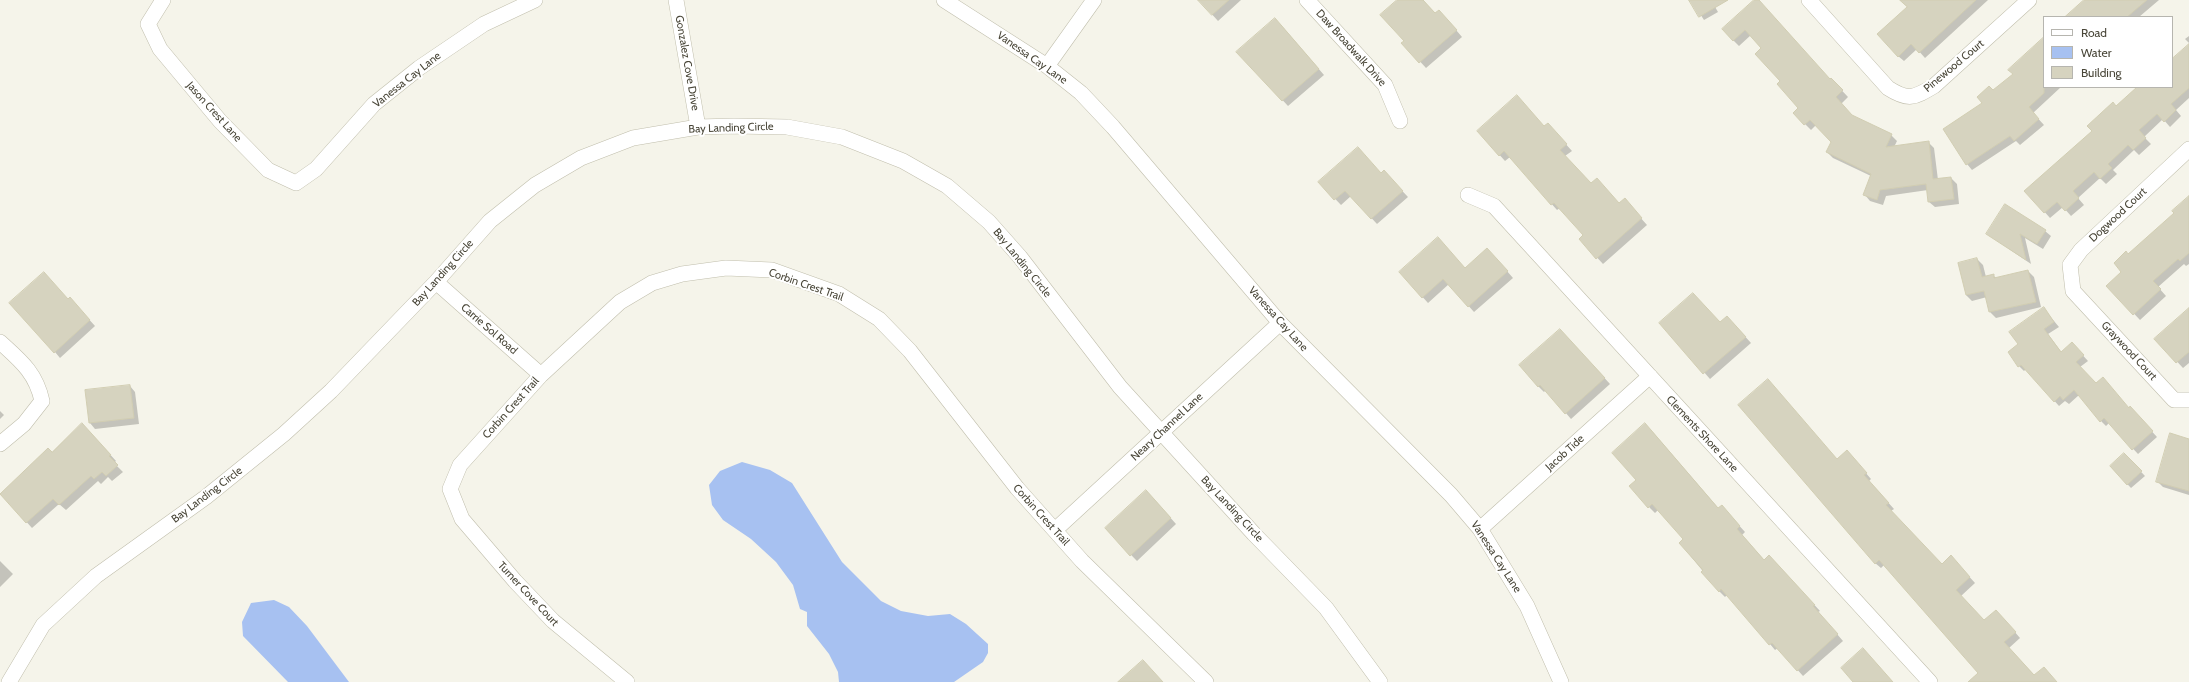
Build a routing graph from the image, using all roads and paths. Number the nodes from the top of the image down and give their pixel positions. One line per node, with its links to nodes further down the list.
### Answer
1 (163, 0): 13 (street, Jason Crest Lane)
2 (535, 0): 13 (street, Vanessa Cay Lane)
3 (676, 0): 11 (street, Gonzalez Cove Drive)
4 (944, 0): 9 (street, Vanessa Cay Lane)
5 (1094, 0): 9 (street)
6 (1307, 0): 10 (street, Daw Broadwalk Drive)
7 (1809, 0): 8 (street, Pinewood Court)
8 (2030, 0)
9 (1048, 66): 17 (street, Vanessa Cay Lane)
10 (1400, 121)
11 (698, 127): 15 (street, Bay Landing Circle); 22 (street, Bay Landing Circle)
12 (2189, 149): 16 (street, Dogwood Court)
13 (296, 183)
14 (1468, 194): 20 (street, Clements Shore Lane)
15 (436, 282): 19 (street, Carrie Sol Road); 27 (street, Bay Landing Circle)
16 (2073, 291): 21 (street, Graywood Court)
17 (1280, 323): 22 (street, Neary Channel Lane); 25 (street, Vanessa Cay Lane)
18 (0, 342): 23 (street)
19 (541, 375): 24 (street, Corbin Crest Trail); 26 (street, Corbin Crest Trail)
20 (1650, 376): 25 (street, Jacob Tide); 32 (street, Clements Shore Lane)
21 (2189, 400)
22 (1161, 432): 26 (street, Neary Channel Lane); 30 (street, Bay Landing Circle)
23 (0, 444)
24 (450, 489): 28 (street, Turner Cove Court)
25 (1480, 529): 31 (street, Vanessa Cay Lane)
26 (1054, 530): 29 (street, Corbin Crest Trail)
27 (9, 682)
28 (627, 682)
29 (1206, 682)
30 (1380, 682)
31 (1561, 682)
32 (1930, 682)

